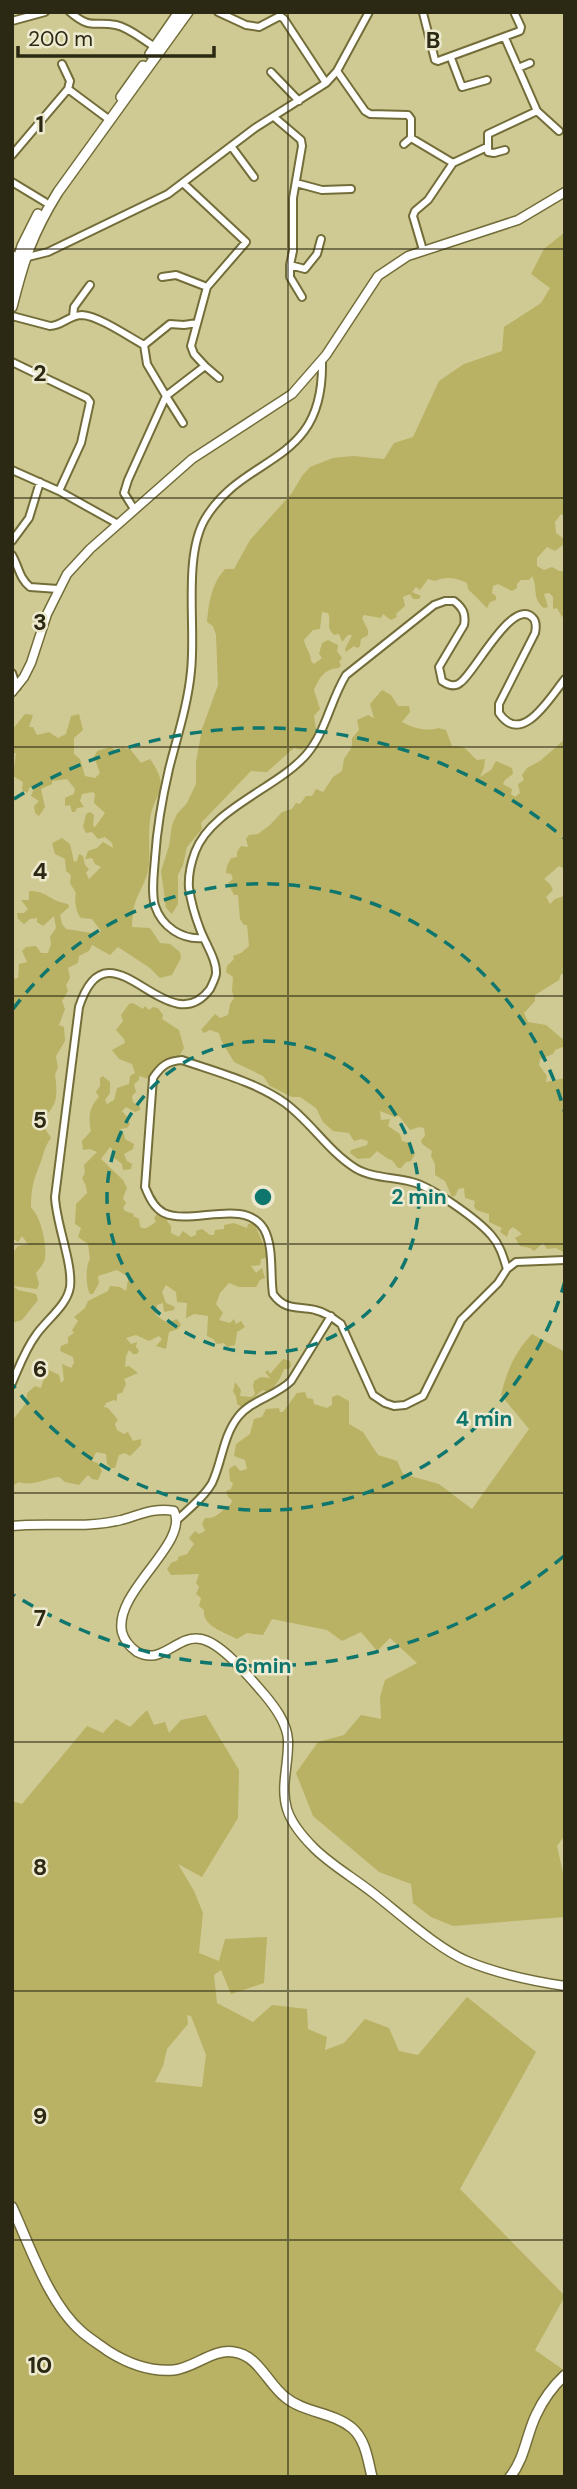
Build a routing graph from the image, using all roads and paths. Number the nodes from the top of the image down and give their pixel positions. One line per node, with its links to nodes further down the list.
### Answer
1 (45, 12): 9 (street)
2 (70, 12): 11 (street)
3 (179, 12): 11 (main road)
4 (188, 12): 21 (main road)
5 (218, 12): 19 (street)
6 (368, 12): 16 (street)
7 (424, 13): 12 (street)
8 (515, 13): 10 (street)
9 (12, 22)
10 (505, 38): 12 (street); 15 (street)
11 (155, 47): 21 (main road)
12 (451, 58): 18 (street)
13 (530, 63): 15 (street)
14 (62, 64): 20 (street)
15 (518, 68): 23 (street)
16 (337, 71): 19 (street); 27 (street)
17 (271, 72): 22 (street)
18 (487, 80)
19 (326, 83): 22 (street)
20 (68, 89): 25 (street); 32 (street)
21 (130, 89): 25 (main road); 43 (main road)
22 (299, 101): 24 (street)
23 (537, 111): 26 (street); 30 (street)
24 (274, 117): 29 (street); 37 (street)
25 (107, 118): 40 (main road)
26 (559, 131)
27 (411, 138): 28 (street); 33 (street)
28 (404, 144)
29 (231, 146): 34 (street); 36 (street)
30 (487, 147): 31 (street); 33 (street)
31 (505, 150)
32 (12, 155)
33 (453, 163): 42 (street)
34 (254, 177)
35 (12, 182): 40 (street)
36 (183, 183): 43 (street); 48 (street)
37 (296, 183): 38 (street); 44 (street)
38 (351, 188)
39 (565, 192): 42 (street)
40 (45, 202): 43 (main road)
41 (321, 239): 44 (street)
42 (423, 250): 56 (street)
43 (18, 257): 46 (main road); 50 (main road)
44 (290, 265): 49 (street)
45 (162, 277): 48 (street)
46 (12, 279)
47 (90, 285): 52 (street)
48 (207, 287): 53 (street)
49 (302, 297)
50 (12, 307)
51 (12, 316): 52 (street)
52 (72, 317): 54 (street)
53 (197, 323): 54 (street); 57 (street)
54 (144, 345): 59 (street)
55 (12, 362): 63 (street)
56 (321, 362): 64 (street); 72 (street)
57 (205, 366): 58 (street); 59 (street)
58 (219, 378)
59 (166, 396): 60 (street); 64 (street)
60 (183, 423)
61 (12, 470): 62 (street)
62 (40, 482): 63 (street); 66 (street)
63 (60, 491): 65 (street)
64 (134, 509): 65 (street)
65 (118, 523): 68 (street)
66 (12, 541)
67 (12, 555): 68 (street)
68 (58, 589): 71 (street)
69 (12, 673): 71 (street)
70 (565, 680): 72 (street)
71 (15, 690)
72 (203, 938): 76 (street)
73 (565, 1260): 74 (street)
74 (507, 1269): 75 (street); 75 (street)
75 (331, 1316): 77 (street)
76 (12, 1383)
77 (178, 1519): 78 (street); 79 (street)
78 (12, 1526)
79 (565, 1986)
80 (12, 2207): 82 (main road)
81 (565, 2375): 83 (main road)
82 (372, 2477)
83 (510, 2477)

